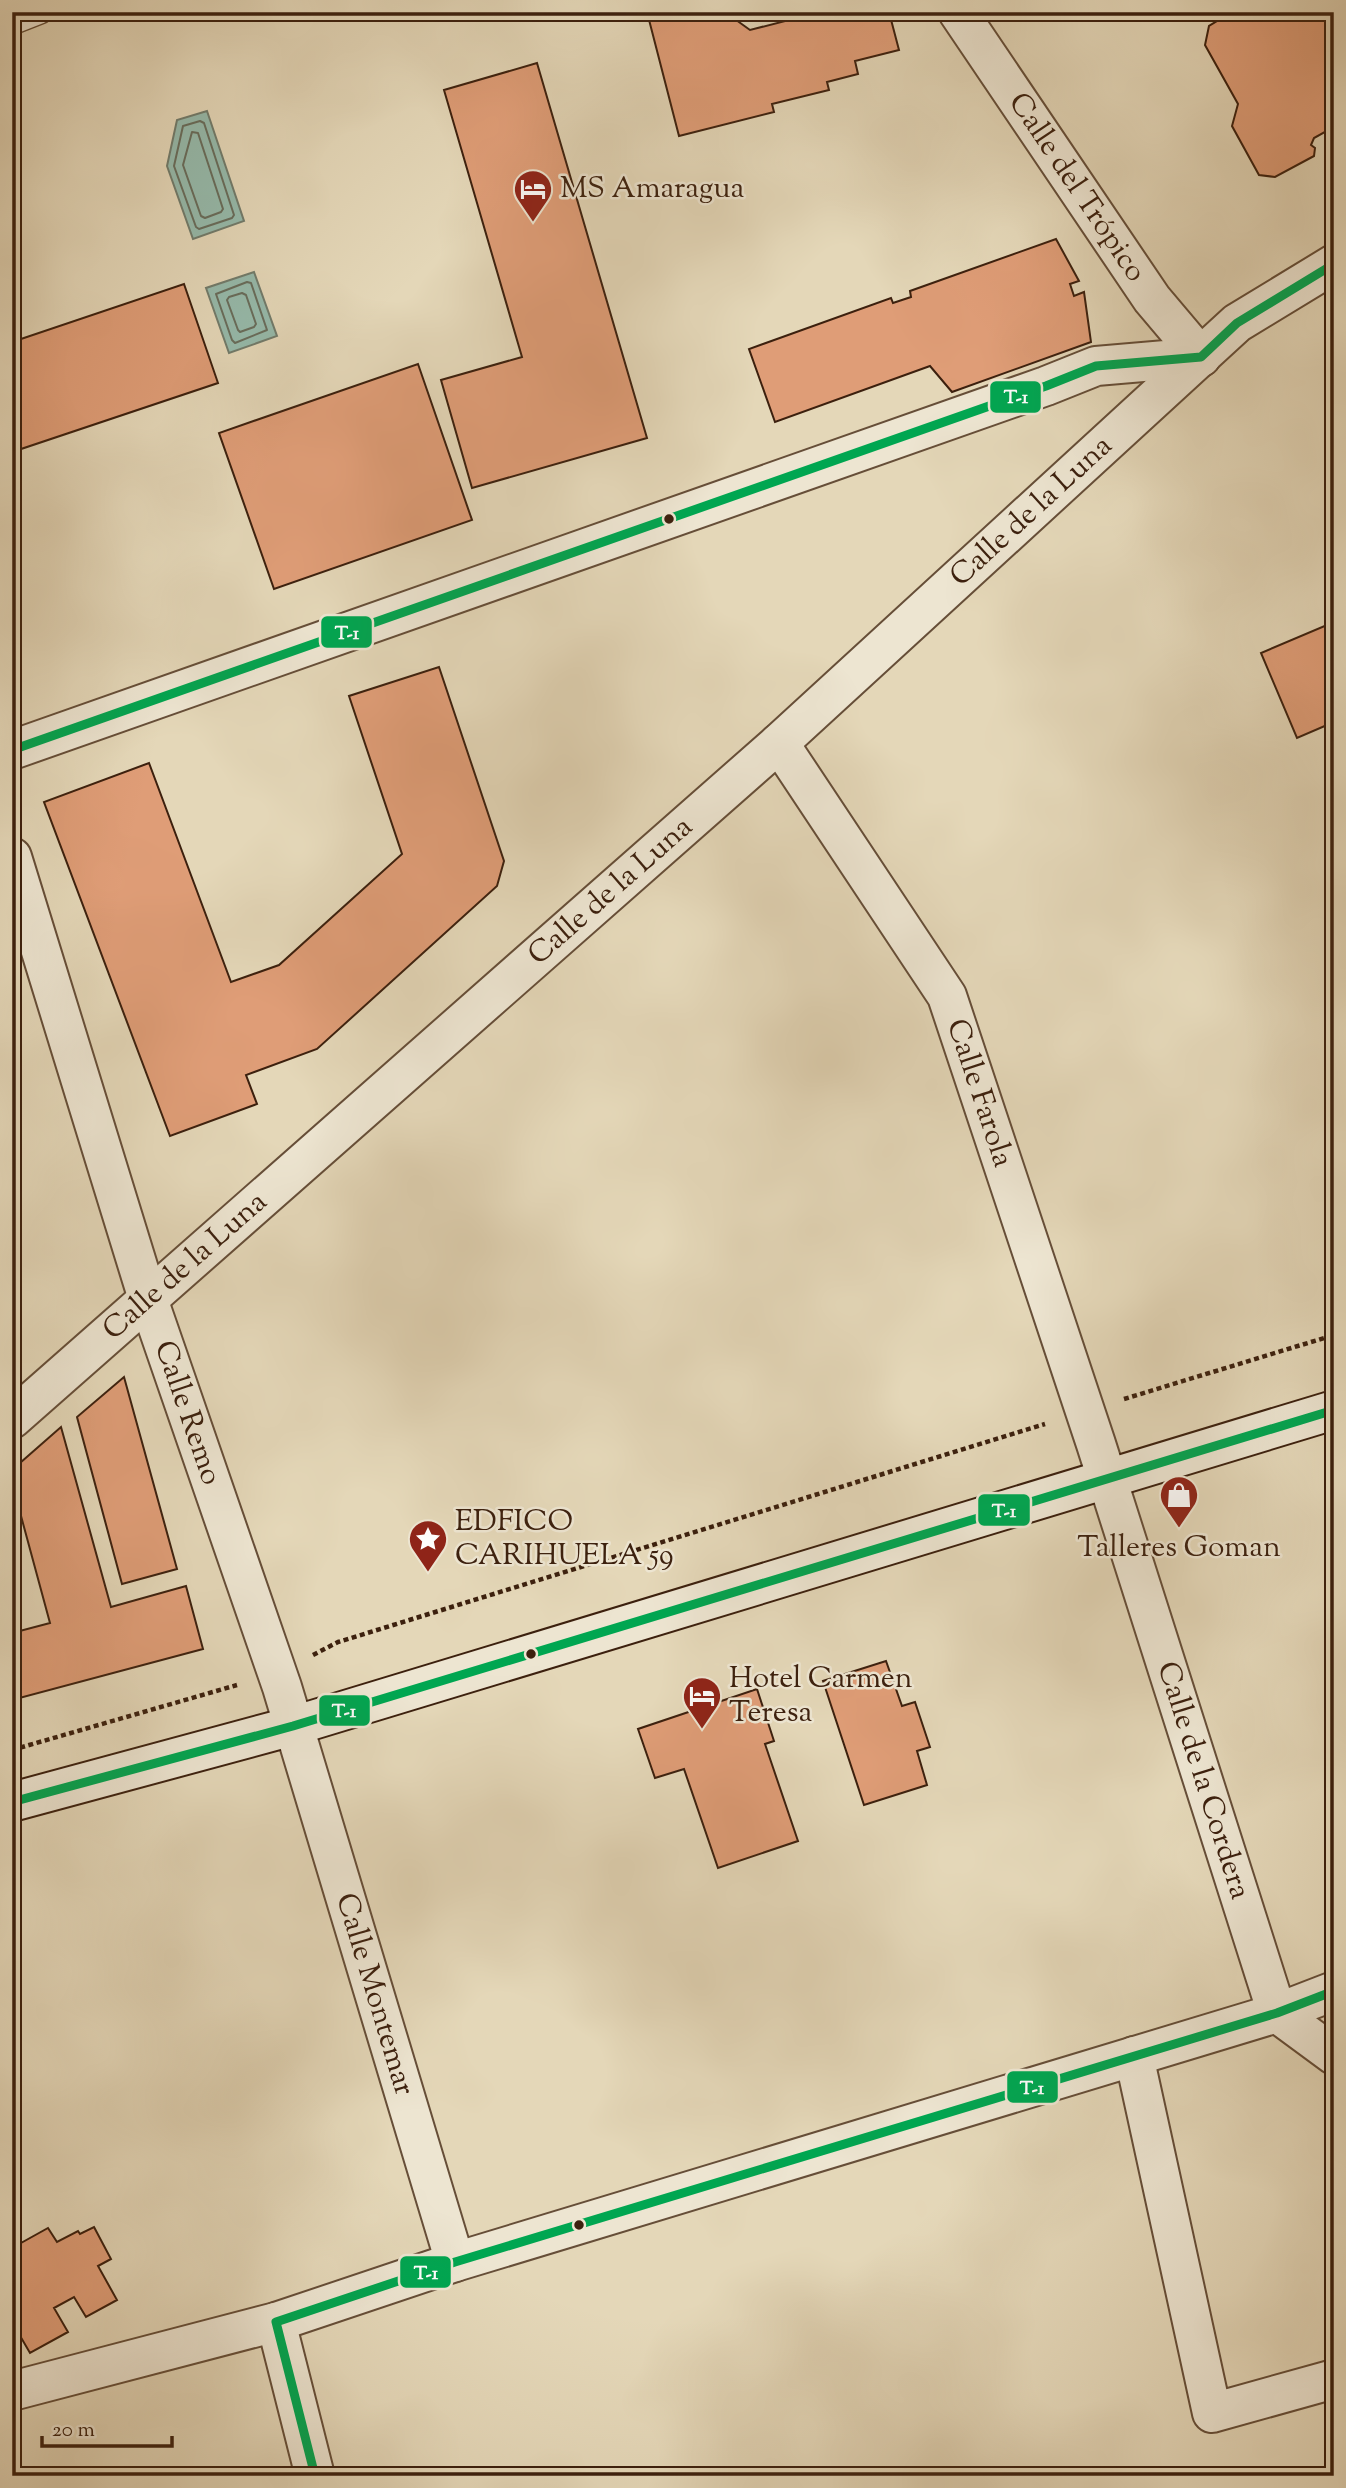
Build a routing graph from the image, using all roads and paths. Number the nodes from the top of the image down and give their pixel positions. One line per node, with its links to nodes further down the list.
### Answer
1 (40, 12): 3 (lane)
2 (958, 12): 5 (street, Calle del Trópico)
3 (12, 23)
4 (1334, 264): 5 (street, Calle de la Luna)
5 (1201, 357): 6 (street, Calle de la Luna); 7 (street)
6 (779, 743): 9 (street, Calle de la Luna); 12 (street, Calle Farola)
7 (12, 750)
8 (12, 857): 9 (street, Calle Remo)
9 (148, 1299): 13 (street, Calle de la Luna); 15 (street, Calle Remo)
10 (1334, 1335): 12 (path)
11 (1334, 1410): 14 (street)
12 (1086, 1411): 14 (street, Calle Farola); 15 (path)
13 (12, 1419)
14 (1107, 1480): 16 (street); 20 (street, Calle de la Cordera)
15 (277, 1673): 16 (street, Calle Remo); 17 (path)
16 (293, 1727): 18 (street); 23 (street, Calle Montemar)
17 (12, 1749)
18 (12, 1802)
19 (1334, 1991): 20 (street)
20 (1277, 2013): 21 (street); 22 (street)
21 (1334, 2055)
22 (1134, 2056): 23 (street); 25 (street)
23 (455, 2262): 24 (street)
24 (276, 2322): 26 (street); 27 (street)
25 (1334, 2379)
26 (12, 2391)
27 (315, 2476)

